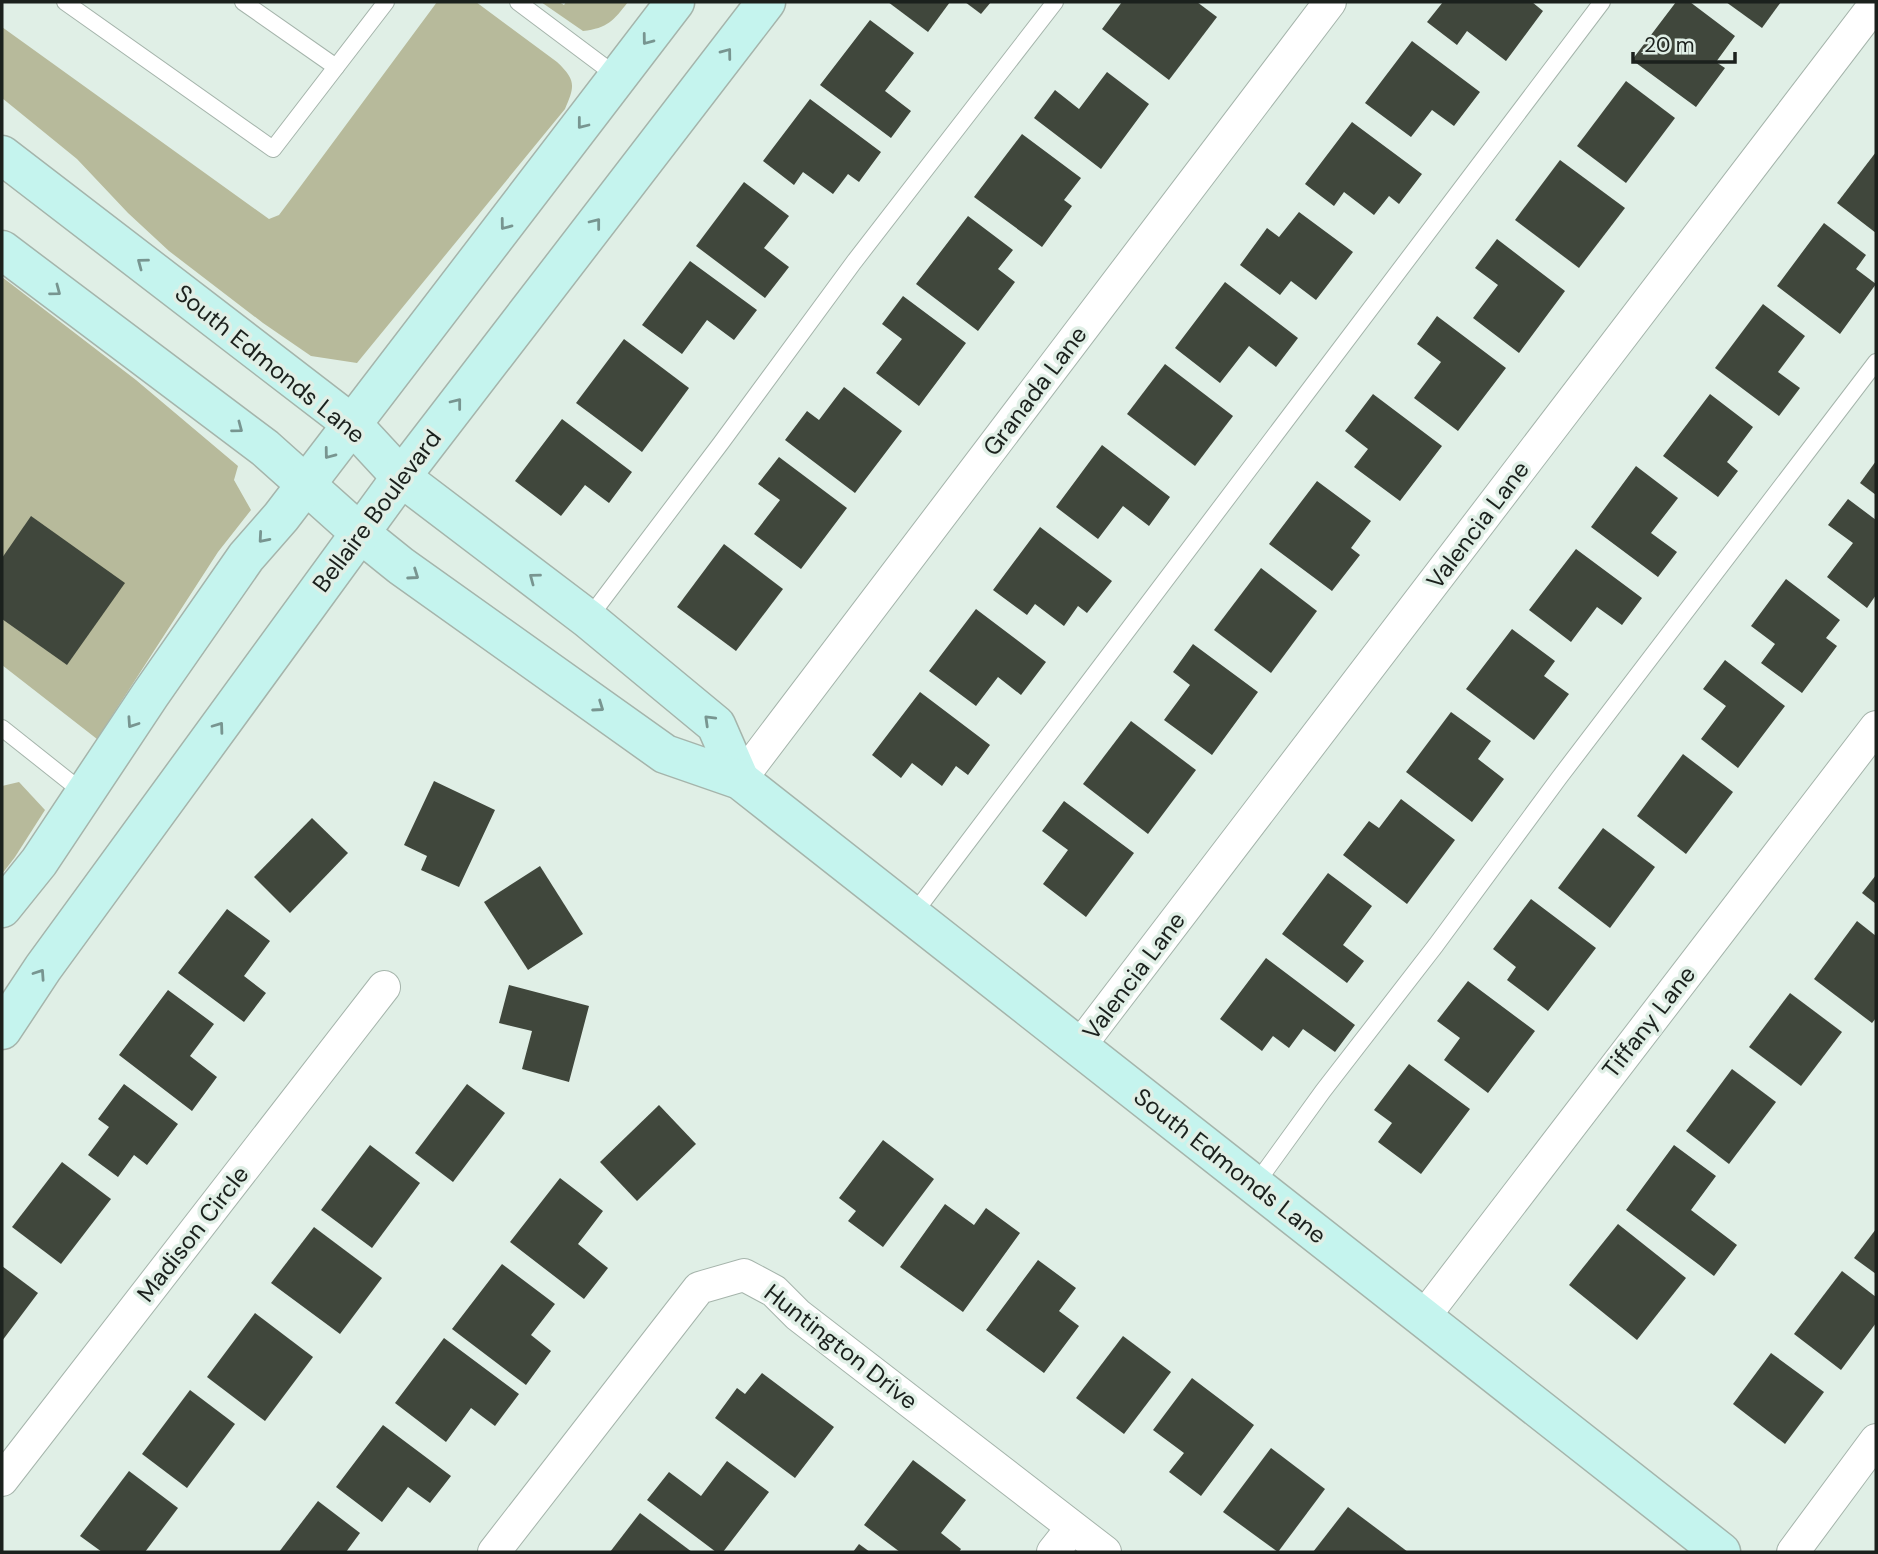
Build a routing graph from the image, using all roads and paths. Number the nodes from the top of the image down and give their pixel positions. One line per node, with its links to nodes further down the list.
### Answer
1 (65, 2): 11 (lane)
2 (243, 2): 11 (lane)
3 (386, 2): 11 (lane)
4 (518, 2): 12 (lane)
5 (675, 2): 12 (main road, one-way to 12)
6 (766, 2): 17 (main road, Bellaire Boulevard, one-way to 6)
7 (1055, 2): 20 (lane)
8 (1330, 2): 23 (street, Granada Lane)
9 (1602, 2): 26 (lane)
10 (1876, 3): 29 (street, Valencia Lane)
11 (336, 67)
12 (618, 77): 16 (main road, one-way to 16)
13 (2, 155): 16 (main road, South Edmonds Lane, one-way to 13)
14 (2, 250): 18 (main road, South Edmonds Lane, one-way to 18)
15 (1876, 362): 30 (lane)
16 (352, 424): 17 (main road, South Edmonds Lane); 18 (main road, one-way to 18)
17 (401, 477): 19 (main road, Bellaire Boulevard); 20 (main road, South Edmonds Lane, one-way to 17)
18 (306, 484): 19 (main road, South Edmonds Lane); 24 (main road, one-way to 24)
19 (360, 533): 23 (main road, South Edmonds Lane, one-way to 23); 28 (main road, Bellaire Boulevard, one-way to 19)
20 (588, 619): 23 (main road, South Edmonds Lane, one-way to 20)
21 (1876, 727): 31 (street, Tiffany Lane)
22 (2, 728): 24 (lane)
23 (740, 780): 26 (main road, South Edmonds Lane)
24 (85, 794): 25 (main road)
25 (2, 908)
26 (912, 916): 29 (main road, South Edmonds Lane)
27 (384, 987): 33 (street, Madison Circle)
28 (2, 1030)
29 (1079, 1047): 30 (main road, South Edmonds Lane)
30 (1255, 1185): 31 (main road, South Edmonds Lane)
31 (1423, 1318): 38 (main road, South Edmonds Lane)
32 (1876, 1440): 39 (street)
33 (2, 1480)
34 (1072, 1528): 35 (street, Huntington Drive); 36 (street); 37 (street, Huntington Drive)
35 (494, 1552)
36 (1053, 1552)
37 (1105, 1552)
38 (1721, 1552)
39 (1793, 1552)

